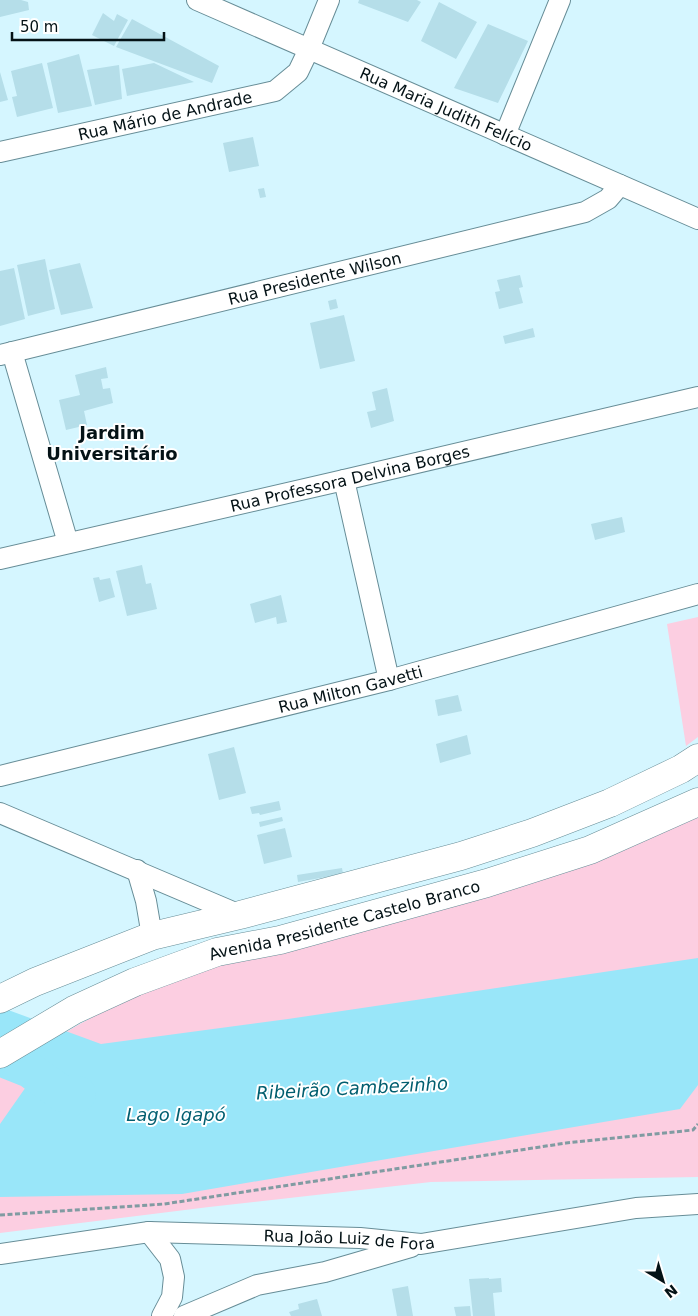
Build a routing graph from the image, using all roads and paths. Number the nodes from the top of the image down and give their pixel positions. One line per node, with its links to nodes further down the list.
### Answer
1 (196, 0): 4 (street, Rua Maria Judith Felício)
2 (328, 0): 4 (street, Rua Mário de Andrade)
3 (560, 0): 5 (street)
4 (309, 49): 5 (street, Rua Maria Judith Felício); 6 (street, Rua Mário de Andrade)
5 (505, 135): 7 (street, Rua Maria Judith Felício)
6 (0, 152)
7 (620, 185): 8 (street, Rua Maria Judith Felício); 9 (street, Rua Presidente Wilson)
8 (698, 219)
9 (6, 353): 12 (street)
10 (698, 397): 11 (street, Rua Professora Delvina Borges)
11 (344, 480): 12 (street, Rua Professora Delvina Borges); 15 (street)
12 (68, 544): 13 (street, Rua Professora Delvina Borges)
13 (0, 559)
14 (698, 594): 15 (street, Rua Milton Gavetti)
15 (389, 680): 17 (street, Rua Milton Gavetti)
16 (698, 758): 21 (main road, Avenida Presidente Castelo Branco)
17 (0, 776)
18 (698, 802): 24 (main road, Avenida Presidente Castelo Branco)
19 (0, 813): 20 (street)
20 (137, 870): 21 (street); 22 (street)
21 (240, 915): 22 (main road, Avenida Presidente Castelo Branco)
22 (152, 936): 23 (main road, Avenida Presidente Castelo Branco)
23 (0, 1000)
24 (0, 1054)
25 (698, 1124): 27 (path)
26 (698, 1204): 29 (street, Rua João Luiz de Fora)
27 (0, 1215)
28 (149, 1232): 29 (street, Rua João Luiz de Fora); 30 (street, Rua João Luiz de Fora); 31 (street)
29 (421, 1244): 32 (street)
30 (0, 1254)
31 (162, 1316)
32 (184, 1316)

